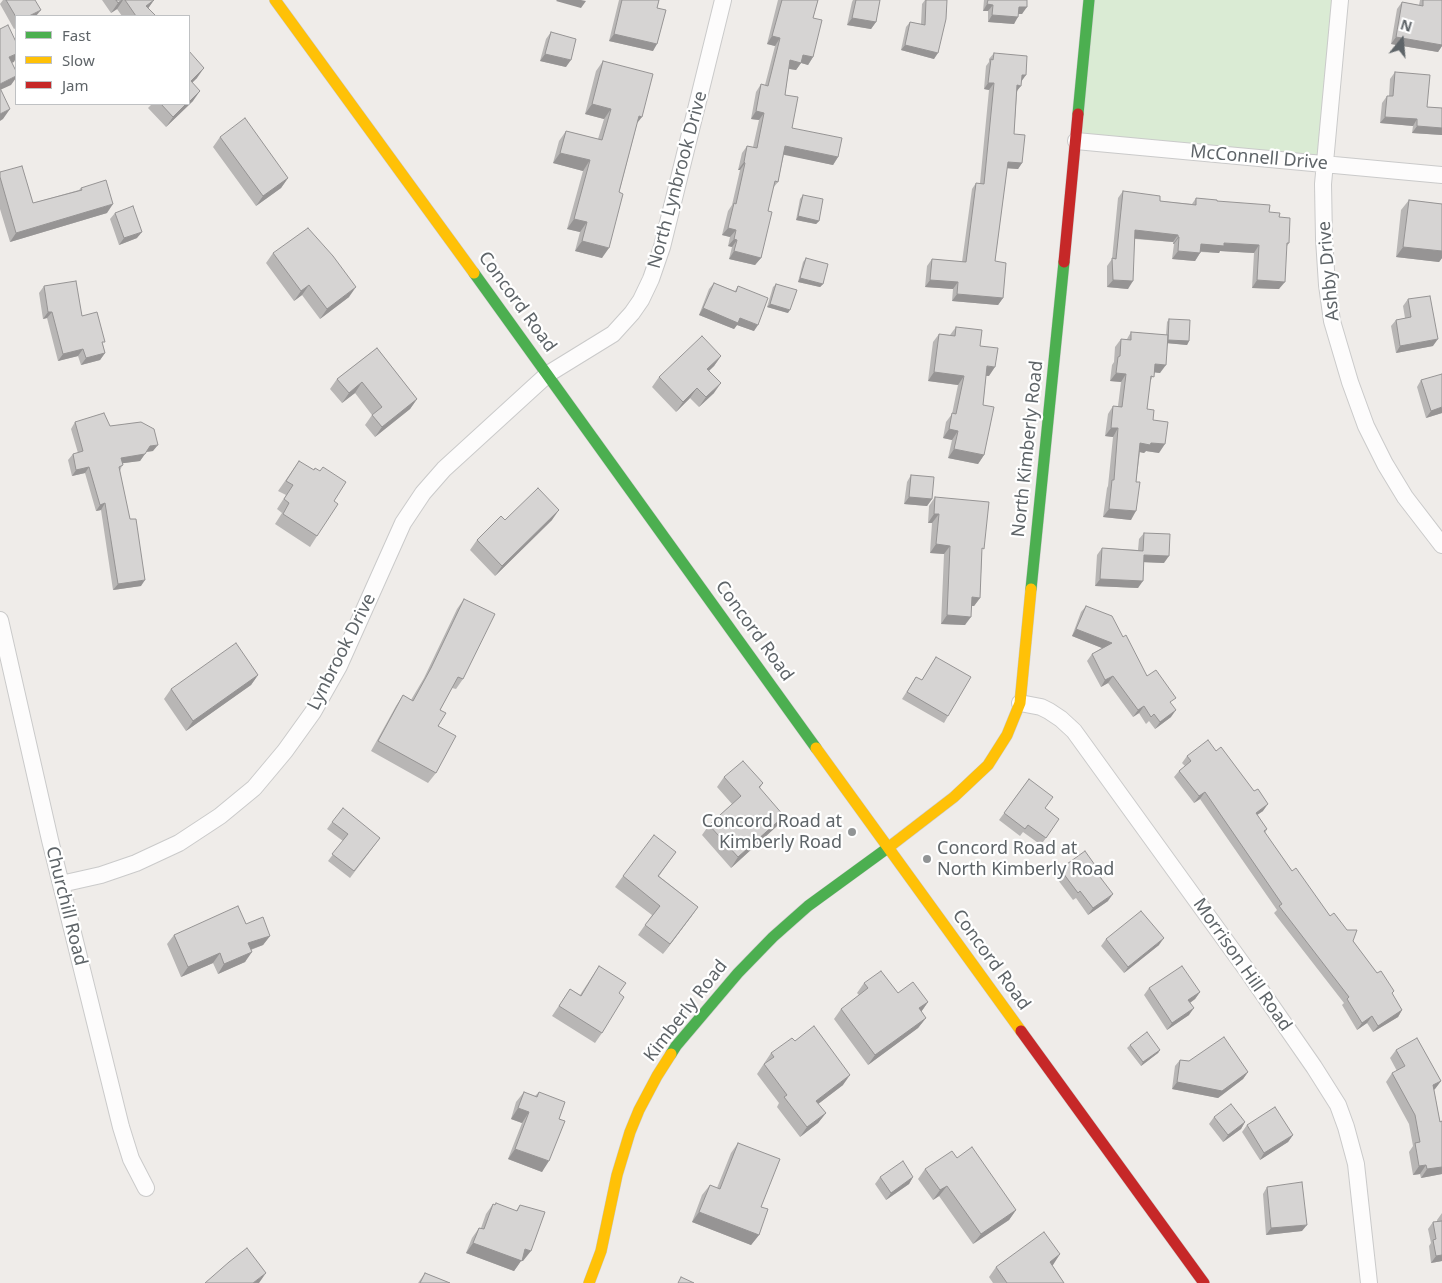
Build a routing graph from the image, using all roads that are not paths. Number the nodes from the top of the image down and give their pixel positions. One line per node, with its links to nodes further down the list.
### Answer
1 (275, 0): 8 (main road, Concord Road)
2 (724, 0): 8 (street, North Lynbrook Drive)
3 (1089, 0): 5 (main road, North Kimberly Road)
4 (1340, 0): 6 (street, Ashby Drive)
5 (1076, 141): 6 (street, McConnell Drive); 11 (main road, North Kimberly Road)
6 (1325, 164): 7 (street, McConnell Drive); 9 (street, Ashby Drive)
7 (1442, 175)
8 (548, 374): 12 (main road, Concord Road); 13 (street, Lynbrook Drive)
9 (1442, 545)
10 (0, 620): 13 (street, Churchill Road)
11 (1020, 703): 12 (main road, North Kimberly Road); 17 (street, Morrison Hill Road)
12 (888, 848): 15 (main road, Kimberly Road); 16 (main road, Concord Road)
13 (61, 884): 14 (street, Churchill Road)
14 (146, 1188)
15 (590, 1283)
16 (1204, 1283)
17 (1369, 1283)

